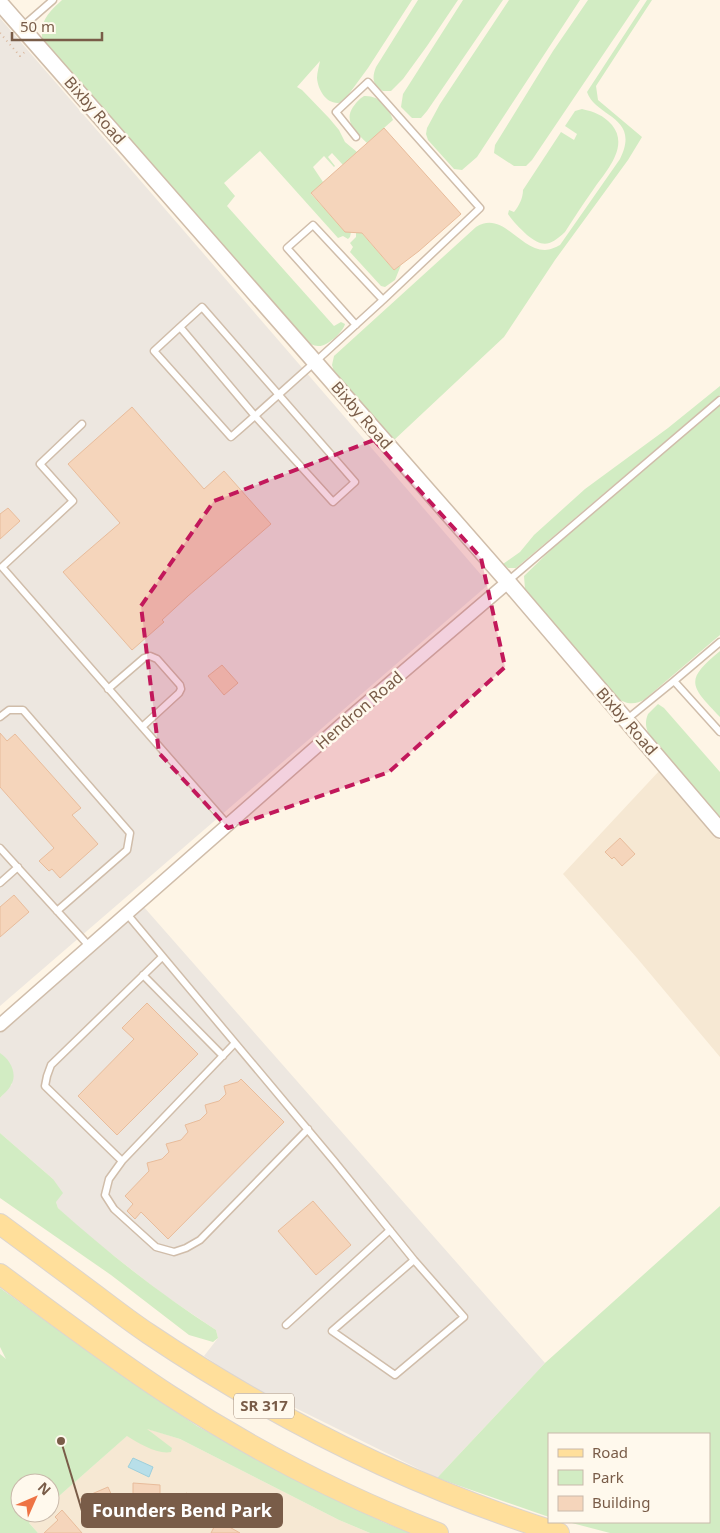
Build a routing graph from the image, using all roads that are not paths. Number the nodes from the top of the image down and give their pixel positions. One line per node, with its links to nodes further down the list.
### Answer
1 (53, 0): 3 (lane)
2 (0, 3): 3 (street, Bixby Road)
3 (22, 28): 8 (street, Bixby Road)
4 (356, 137): 5 (lane)
5 (383, 300): 6 (lane); 6 (lane)
6 (356, 325): 8 (lane)
7 (180, 327): 9 (lane); 11 (lane); 11 (lane)
8 (316, 362): 9 (lane); 13 (street, Bixby Road)
9 (278, 396): 11 (lane); 11 (lane)
10 (720, 400): 13 (lane, Hendron Road)
11 (255, 416)
12 (82, 424): 16 (lane)
13 (508, 582): 18 (street, Bixby Road); 21 (street, Hendron Road)
14 (720, 642): 15 (lane)
15 (674, 681): 18 (lane); 20 (lane)
16 (108, 689): 19 (lane); 19 (lane)
17 (0, 717): 26 (lane)
18 (626, 720): 22 (street, Bixby Road)
19 (142, 726): 21 (lane)
20 (720, 732)
21 (228, 825): 27 (street, Hendron Road)
22 (720, 830)
23 (0, 848): 24 (lane)
24 (18, 867): 25 (lane); 26 (lane)
25 (0, 883)
26 (58, 911): 28 (lane)
27 (126, 914): 28 (street, Hendron Road); 29 (lane)
28 (90, 947): 31 (street, Hendron Road)
29 (162, 957): 30 (lane); 32 (lane)
30 (143, 976): 33 (lane); 35 (lane)
31 (0, 1025)
32 (235, 1043): 33 (lane); 34 (lane)
33 (223, 1056): 35 (lane)
34 (308, 1129): 35 (lane); 37 (lane)
35 (122, 1162)
36 (0, 1224): 42 (main road, SR 317)
37 (390, 1230): 38 (lane); 40 (lane)
38 (414, 1260): 38 (lane)
39 (0, 1274): 41 (main road, SR 317)
40 (286, 1325)
41 (438, 1533)
42 (559, 1533)

